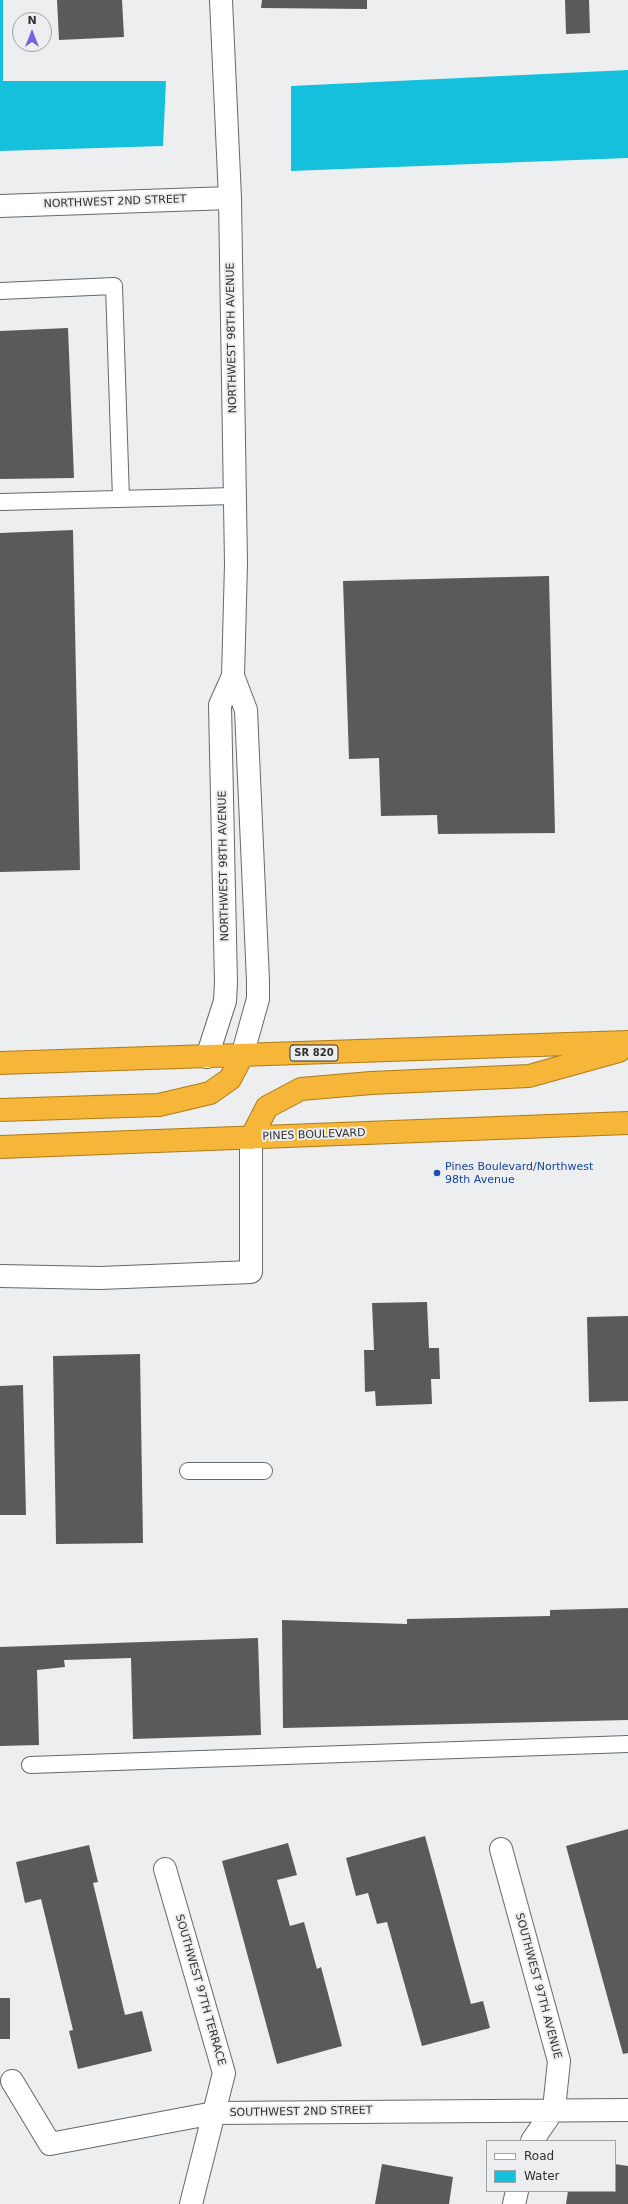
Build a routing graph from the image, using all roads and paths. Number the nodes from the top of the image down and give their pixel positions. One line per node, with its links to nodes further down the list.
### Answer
1 (221, 0): 2 (street, NORTHWEST 98TH AVENUE)
2 (230, 198): 3 (street, NORTHWEST 2ND STREET); 5 (street, NORTHWEST 98TH AVENUE)
3 (0, 206)
4 (0, 291): 6 (lane)
5 (234, 496): 6 (lane); 8 (street, NORTHWEST 98TH AVENUE)
6 (121, 498): 7 (lane)
7 (0, 502)
8 (233, 676): 11 (street, NORTHWEST 98TH AVENUE); 12 (street, NORTHWEST 98TH AVENUE)
9 (628, 1042): 11 (highway, SR 820)
10 (628, 1048): 16 (highway)
11 (242, 1056): 12 (highway, SR 820); 14 (highway)
12 (207, 1057): 13 (highway, SR 820)
13 (0, 1063)
14 (0, 1110)
15 (628, 1123): 16 (highway, PINES BOULEVARD)
16 (251, 1138): 17 (highway, PINES BOULEVARD); 18 (street)
17 (0, 1147)
18 (0, 1276)
19 (188, 1471): 20 (lane)
20 (264, 1471)
21 (628, 1744): 22 (lane)
22 (30, 1765)
23 (501, 1849): 26 (street, SOUTHWEST 97TH AVENUE)
24 (165, 1869): 28 (street, SOUTHWEST 97TH TERRACE)
25 (12, 2081): 28 (street, SOUTHWEST 2ND STREET)
26 (554, 2109): 27 (street, SOUTHWEST 2ND STREET); 28 (street, SOUTHWEST 2ND STREET); 29 (street, SOUTHWEST 97TH AVENUE)
27 (628, 2110)
28 (214, 2113): 31 (street, SOUTHWEST 97TH TERRACE)
29 (533, 2140)
30 (517, 2192): 32 (street)
31 (191, 2204)
32 (514, 2204)

